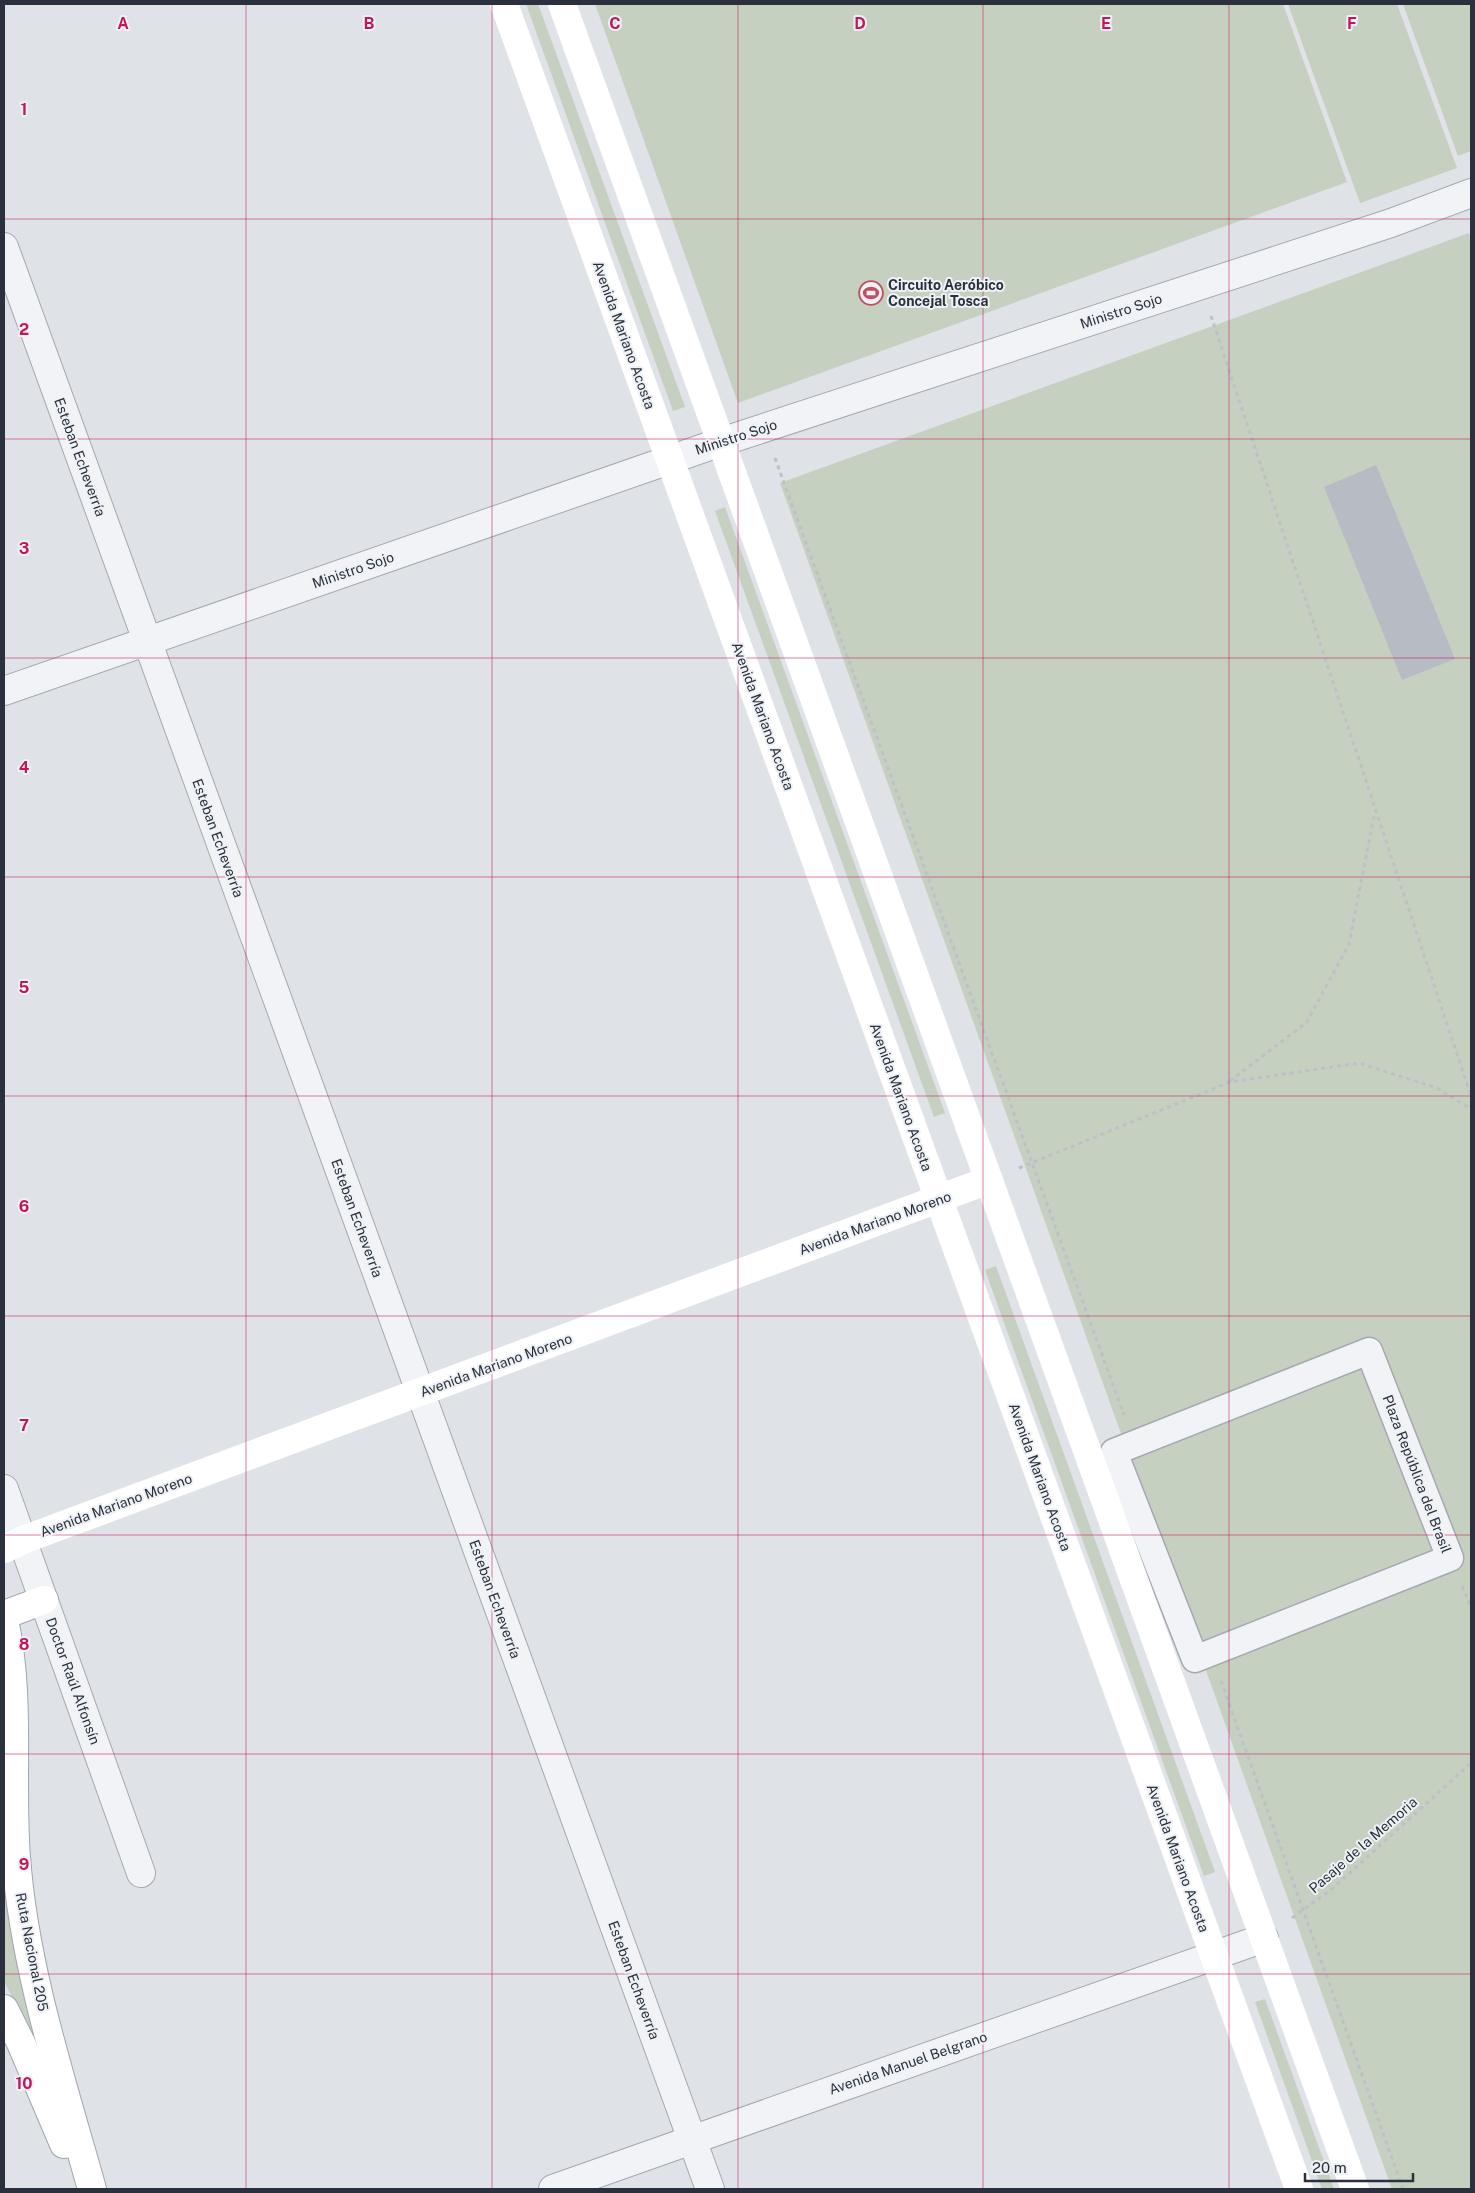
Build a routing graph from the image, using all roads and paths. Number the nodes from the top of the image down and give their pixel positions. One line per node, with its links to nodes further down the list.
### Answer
1 (504, 4): 8 (main road, Avenida Mariano Acosta)
2 (562, 4): 7 (main road)
3 (1471, 193): 5 (street, Ministro Sojo)
4 (4, 248): 9 (street, Esteban Echeverría)
5 (1200, 285): 6 (street, Ministro Sojo); 11 (path)
6 (764, 428): 7 (street, Ministro Sojo); 15 (path)
7 (720, 442): 8 (street, Ministro Sojo); 16 (main road)
8 (670, 460): 9 (street, Ministro Sojo); 17 (main road, Avenida Mariano Acosta)
9 (147, 641): 10 (street, Ministro Sojo); 18 (street, Esteban Echeverría)
10 (4, 691)
11 (1375, 810): 12 (path); 13 (path)
12 (1230, 1082): 14 (path); 15 (path)
13 (1471, 1096)
14 (1471, 1108)
15 (1032, 1163): 16 (path); 19 (path)
16 (989, 1180): 17 (main road, Avenida Mariano Moreno); 31 (main road)
17 (939, 1199): 18 (main road, Avenida Mariano Moreno); 32 (main road, Avenida Mariano Acosta)
18 (420, 1393): 21 (main road, Avenida Mariano Moreno); 34 (street, Esteban Echeverría)
19 (1134, 1444): 25 (street, Plaza República del Brasil); 25 (street, Plaza República del Brasil)
20 (4, 1490): 21 (street, Doctor Raúl Alfonsín)
21 (13, 1544): 22 (street, Doctor Raúl Alfonsín)
22 (44, 1600): 23 (main road); 29 (street, Doctor Raúl Alfonsín)
23 (4, 1615)
24 (4, 1620): 26 (main road, Ruta Nacional 205)
25 (1211, 1653): 30 (path)
26 (13, 1678): 27 (main road, Ruta Nacional 205); 36 (main road, Ruta Nacional 205)
27 (4, 1708)
28 (1471, 1764): 30 (path, Pasaje de la Memoria)
29 (141, 1873)
30 (1303, 1910): 31 (path, Pasaje de la Memoria); 41 (path)
31 (1264, 1938): 32 (street, Avenida Manuel Belgrano); 40 (main road)
32 (1214, 1955): 34 (street, Avenida Manuel Belgrano); 39 (main road, Avenida Mariano Acosta)
33 (4, 2009): 35 (main road)
34 (692, 2140): 37 (street, Avenida Manuel Belgrano); 38 (street, Esteban Echeverría)
35 (83, 2189)
36 (92, 2189)
37 (553, 2189)
38 (710, 2189)
39 (1299, 2189)
40 (1355, 2189)
41 (1403, 2189)

